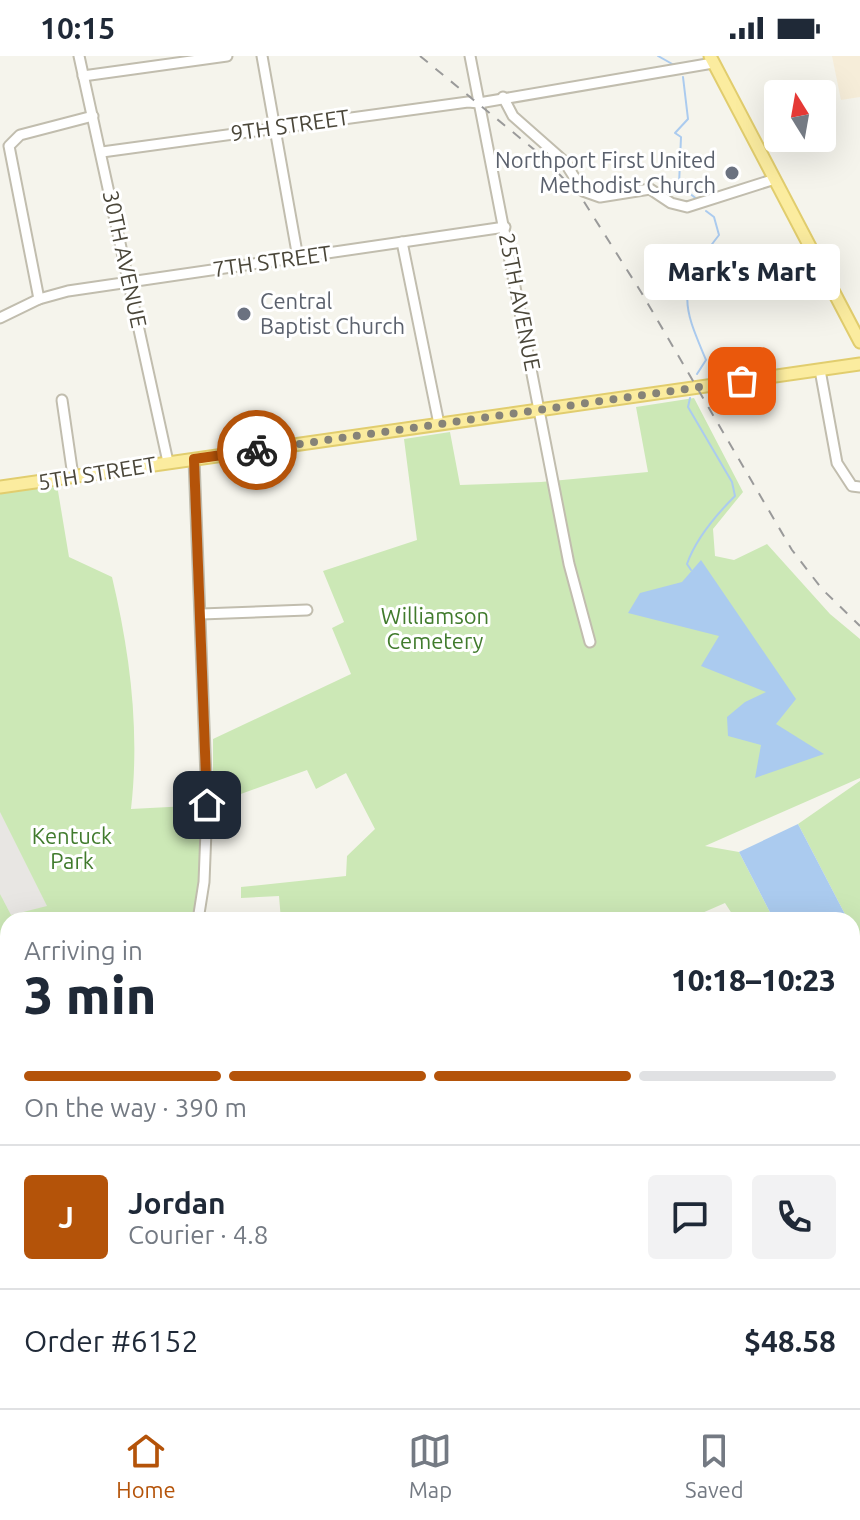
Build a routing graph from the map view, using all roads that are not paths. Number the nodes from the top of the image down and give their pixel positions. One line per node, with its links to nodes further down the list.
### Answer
1 (79, 56): 6 (street, 30TH AVENUE)
2 (227, 56): 6 (street)
3 (262, 56): 10 (street)
4 (470, 56): 8 (street, 25TH AVENUE)
5 (712, 59): 7 (street); 12 (main road)
6 (83, 76): 9 (street, 30TH AVENUE)
7 (503, 97): 8 (street); 12 (street)
8 (479, 103): 10 (street, 9TH STREET); 13 (street, 25TH AVENUE)
9 (93, 116): 11 (street, 30TH AVENUE); 17 (street)
10 (274, 128): 11 (street, 9TH STREET); 15 (street)
11 (102, 152): 16 (street, 30TH AVENUE)
12 (775, 179): 19 (main road)
13 (505, 227): 14 (street, 7TH STREET); 23 (street, 25TH AVENUE)
14 (402, 242): 15 (street, 7TH STREET); 24 (street)
15 (298, 258): 16 (street, 7TH STREET)
16 (130, 281): 17 (street, 7TH STREET); 26 (street, 30TH AVENUE)
17 (39, 299): 18 (street, 7TH STREET)
18 (0, 318)
19 (860, 342)
20 (860, 364): 21 (main road, 5TH STREET)
21 (820, 370): 23 (main road, 5TH STREET); 29 (street)
22 (62, 400): 27 (street)
23 (541, 409): 24 (main road, 5TH STREET); 32 (street, 25TH AVENUE)
24 (439, 424): 25 (main road, 5TH STREET)
25 (194, 459): 26 (main road, 5TH STREET); 31 (street)
26 (168, 462): 27 (main road, 5TH STREET)
27 (73, 476): 28 (main road, 5TH STREET)
28 (0, 487)
29 (860, 487)
30 (307, 610): 31 (street)
31 (201, 614): 33 (street)
32 (590, 642)
33 (199, 912)

